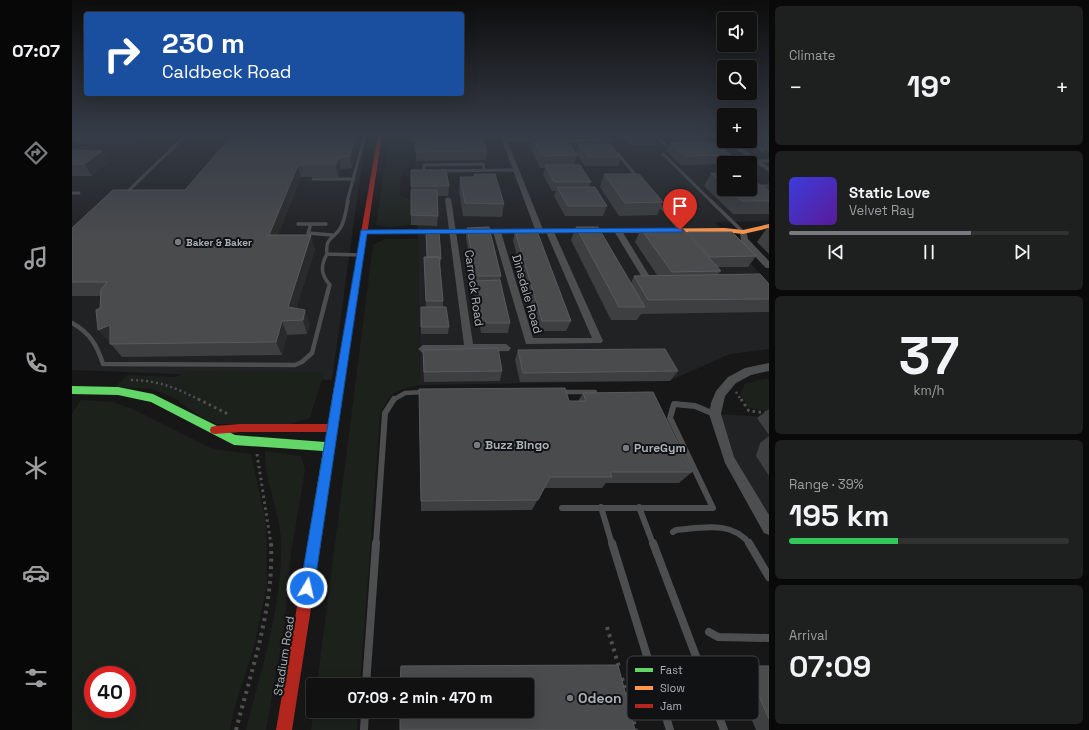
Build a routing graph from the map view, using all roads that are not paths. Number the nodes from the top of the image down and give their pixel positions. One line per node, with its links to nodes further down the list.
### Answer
1 (151, 169): 18 (lane)
2 (357, 169): 12 (lane)
3 (374, 169): 28 (street, Stadium Road)
4 (424, 169): 9 (lane)
5 (630, 169): 13 (lane)
6 (679, 169): 33 (lane)
7 (484, 170): 8 (lane); 10 (lane)
8 (516, 170): 31 (street)
9 (431, 171)
10 (439, 171)
11 (313, 179): 12 (lane)
12 (354, 180): 34 (lane)
13 (642, 183)
14 (757, 186): 15 (lane)
15 (769, 186)
16 (72, 193): 17 (lane)
17 (79, 193)
18 (123, 196)
19 (448, 199): 29 (street, Carrock Road)
20 (656, 201): 25 (lane)
21 (298, 224): 22 (lane)
22 (311, 224): 23 (lane); 34 (lane)
23 (326, 224)
24 (769, 226): 33 (street)
25 (680, 230): 27 (street); 33 (street)
26 (769, 230): 33 (street)
27 (618, 231): 32 (street); 38 (street)
28 (364, 232): 29 (street); 36 (street, Stadium Road)
29 (453, 232): 30 (street); 40 (street, Carrock Road)
30 (497, 232): 31 (street); 32 (street, Dinsdale Road)
31 (540, 232): 32 (street)
32 (550, 232)
33 (747, 234): 37 (street)
34 (332, 235): 35 (lane)
35 (326, 254): 36 (lane); 39 (lane)
36 (360, 255): 49 (street, Stadium Road)
37 (769, 266)
38 (651, 285)
39 (72, 323)
40 (469, 348): 41 (street); 42 (street)
41 (506, 348)
42 (423, 349)
43 (769, 367): 48 (street)
44 (72, 390): 50 (street)
45 (430, 392): 62 (lane)
46 (551, 392): 47 (lane)
47 (595, 392)
48 (715, 414): 53 (lane); 55 (street)
49 (333, 428): 50 (street); 51 (street, Stadium Road)
50 (215, 430): 51 (street)
51 (330, 447): 66 (street, Stadium Road)
52 (601, 507): 53 (lane); 54 (lane); 60 (lane)
53 (639, 507): 61 (lane)
54 (562, 508)
55 (769, 528)
56 (673, 532): 57 (lane)
57 (769, 577)
58 (709, 632): 59 (lane)
59 (769, 638)
60 (647, 656)
61 (696, 656)
62 (366, 678)
63 (365, 718): 67 (lane)
64 (667, 720): 68 (lane)
65 (720, 720): 69 (lane)
66 (284, 730)
67 (364, 730)
68 (670, 730)
69 (724, 730)

